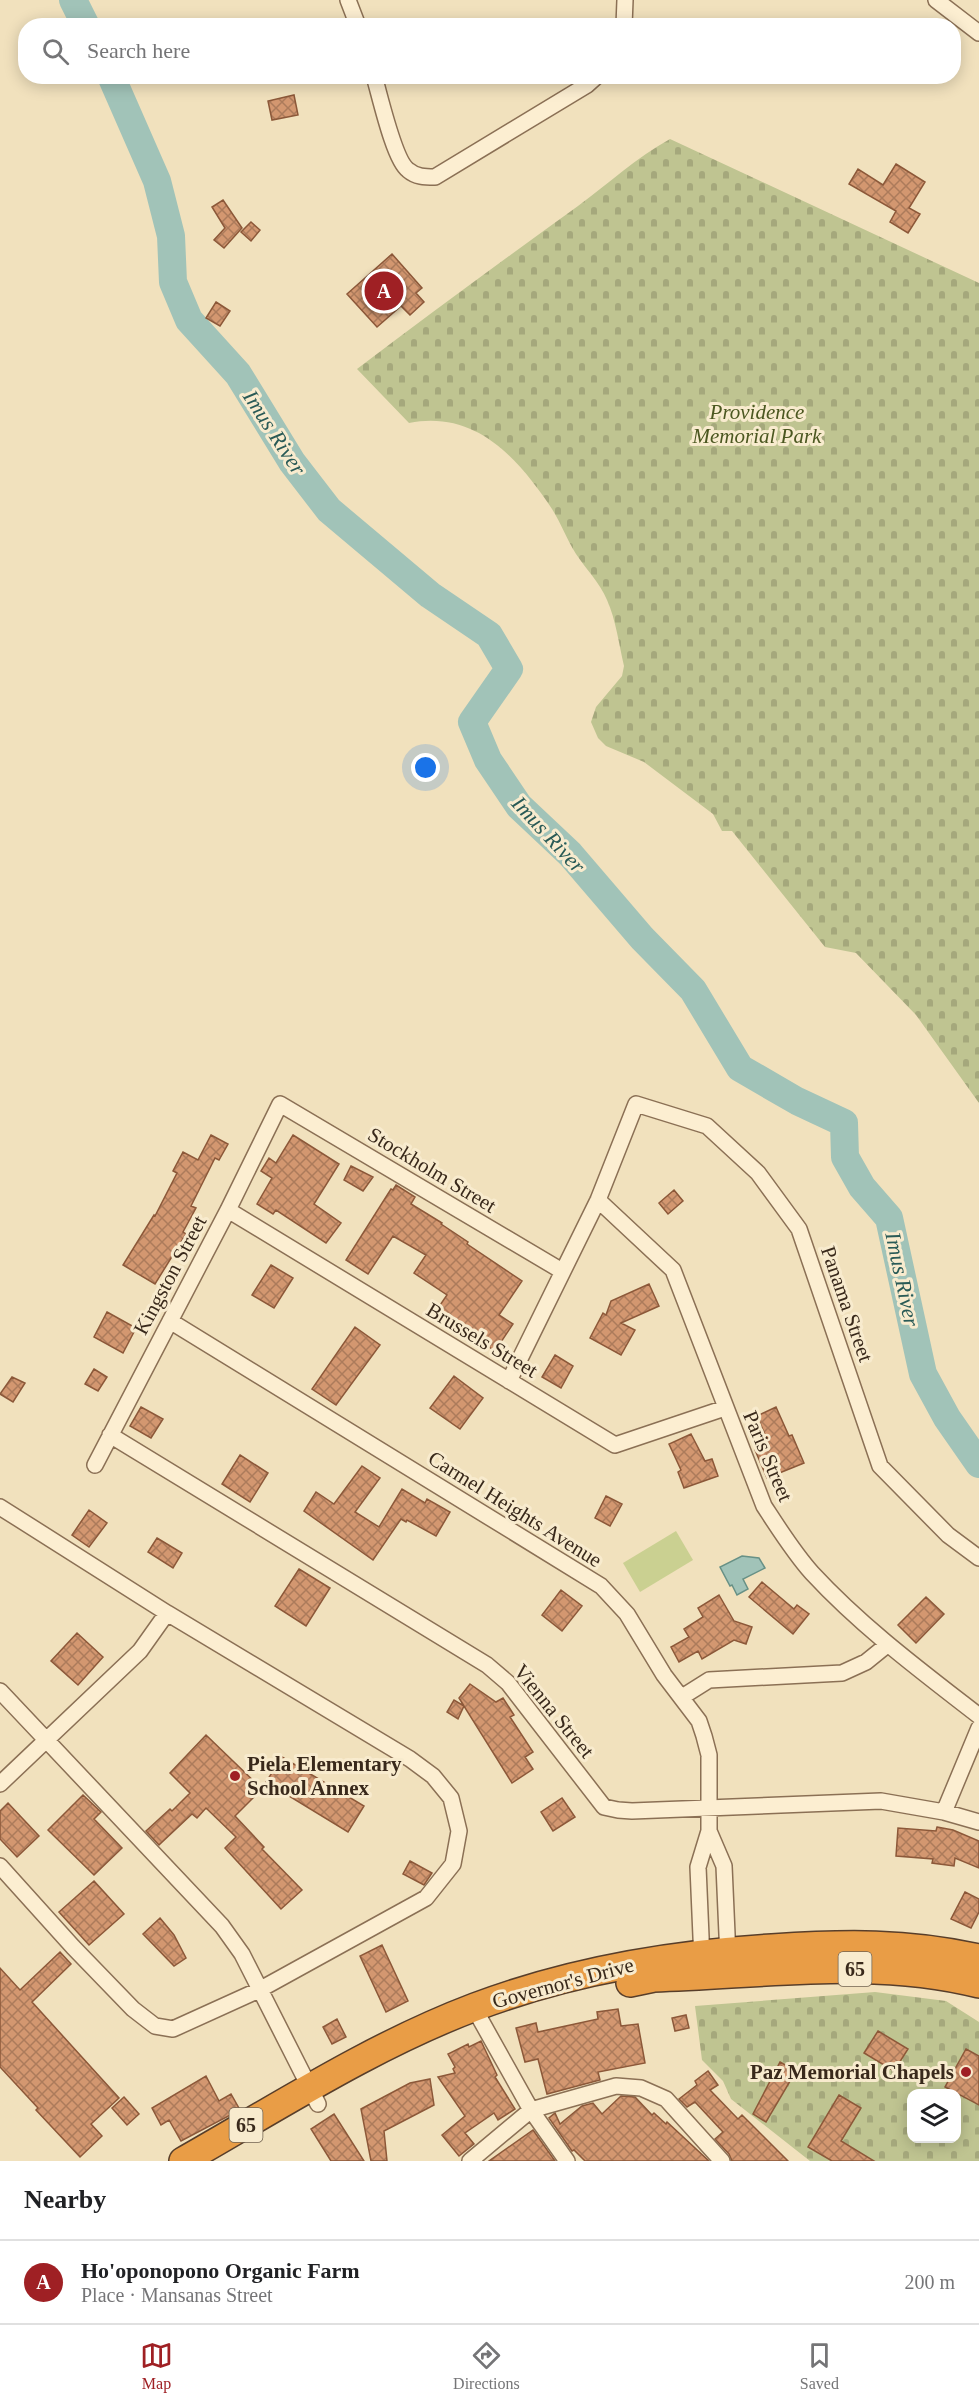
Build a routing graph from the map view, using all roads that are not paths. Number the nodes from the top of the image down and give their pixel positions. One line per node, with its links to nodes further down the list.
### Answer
1 (348, 0): 4 (street)
2 (625, 0): 5 (street)
3 (936, 0): 6 (street)
4 (355, 18)
5 (624, 18)
6 (959, 18)
7 (961, 19): 8 (street)
8 (979, 33)
9 (376, 84): 10 (street)
10 (588, 84)
11 (280, 1104): 13 (street, Kingston Street); 14 (street, Stockholm Street)
12 (598, 1200): 14 (street); 17 (street, Paris Street); 21 (street, Panama Street)
13 (228, 1210): 15 (street, Kingston Street); 16 (street, Brussels Street)
14 (562, 1272): 16 (street)
15 (170, 1321): 18 (street, Kingston Street); 25 (street, Carmel Heights Avenue)
16 (509, 1381): 17 (street, Brussels Street)
17 (725, 1408): 23 (street, Paris Street)
18 (110, 1435): 19 (street, Kingston Street); 30 (street, Vienna Street)
19 (95, 1465)
20 (0, 1507): 22 (street)
21 (979, 1558)
22 (167, 1613): 28 (street); 38 (street)
23 (887, 1645): 25 (street); 26 (street, Paris Street)
24 (0, 1691): 28 (street)
25 (682, 1697): 30 (street, Carmel Heights Avenue)
26 (979, 1716)
27 (979, 1728): 31 (street)
28 (46, 1741): 29 (street); 38 (street)
29 (0, 1784)
30 (709, 1807): 31 (street, Vienna Street); 33 (street, Carmel Heights Avenue)
31 (945, 1812): 32 (street, Vienna Street)
32 (979, 1822)
33 (709, 1831): 36 (street, Carmel Heights Avenue); 36 (street, Carmel Heights Avenue)
34 (0, 1866): 38 (street)
35 (979, 1958): 36 (highway, Governor's Drive / 65)
36 (715, 1964): 37 (highway, Governor's Drive / 65); 39 (highway, Governor's Drive / 65)
37 (979, 1984)
38 (259, 1990): 40 (street)
39 (478, 2015): 40 (highway, Governor's Drive / 65); 41 (street)
40 (313, 2096): 42 (highway, Governor's Drive / 65); 43 (highway, Governor's Drive / 65)
41 (531, 2110): 44 (street); 45 (street); 46 (street)
42 (183, 2161)
43 (218, 2161)
44 (470, 2161)
45 (567, 2161)
46 (722, 2161)

